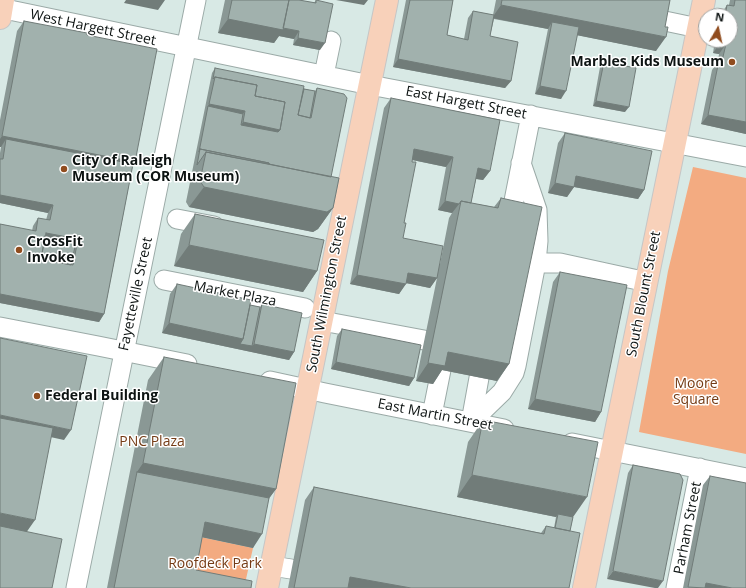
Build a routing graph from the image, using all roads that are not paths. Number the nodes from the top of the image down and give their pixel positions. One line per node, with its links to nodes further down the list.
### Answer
1 (196, 0): 7 (street, Fayetteville Street)
2 (387, 0): 9 (main road, South Wilmington Street)
3 (1, 9): 7 (street, West Hargett Street)
4 (660, 20): 5 (street)
5 (698, 28): 11 (main road, South Blount Street)
6 (331, 41): 8 (street)
7 (187, 47): 8 (street, East Hargett Street); 23 (street, Fayetteville Street)
8 (324, 75): 9 (street, East Hargett Street)
9 (370, 85): 10 (street, East Hargett Street); 20 (main road, South Wilmington Street)
10 (531, 115): 11 (street, East Hargett Street); 13 (street)
11 (675, 143): 12 (street, East Hargett Street); 19 (main road, South Blount Street)
12 (746, 157)
13 (521, 162): 16 (street); 17 (street)
14 (177, 219): 15 (street)
15 (231, 229)
16 (506, 243)
17 (536, 263): 19 (street); 30 (street)
18 (164, 280): 20 (street, Market Plaza)
19 (647, 282): 33 (main road, South Blount Street)
20 (313, 314): 22 (street, Market Plaza); 28 (main road, South Wilmington Street)
21 (0, 327): 23 (street)
22 (424, 340)
23 (124, 351): 24 (street); 37 (street, Fayetteville Street)
24 (203, 368)
25 (441, 370): 29 (street)
26 (479, 378): 30 (street)
27 (257, 379): 28 (street, East Martin Street)
28 (308, 389): 29 (street, East Martin Street); 38 (main road, South Wilmington Street)
29 (440, 422): 30 (street, East Martin Street)
30 (471, 422): 31 (street, East Martin Street)
31 (520, 432)
32 (557, 440): 33 (street)
33 (612, 451): 34 (street); 36 (main road, South Blount Street)
34 (700, 468): 35 (street); 39 (street, Parham Street)
35 (746, 478)
36 (584, 581)
37 (76, 588)
38 (267, 588)
39 (676, 588)

